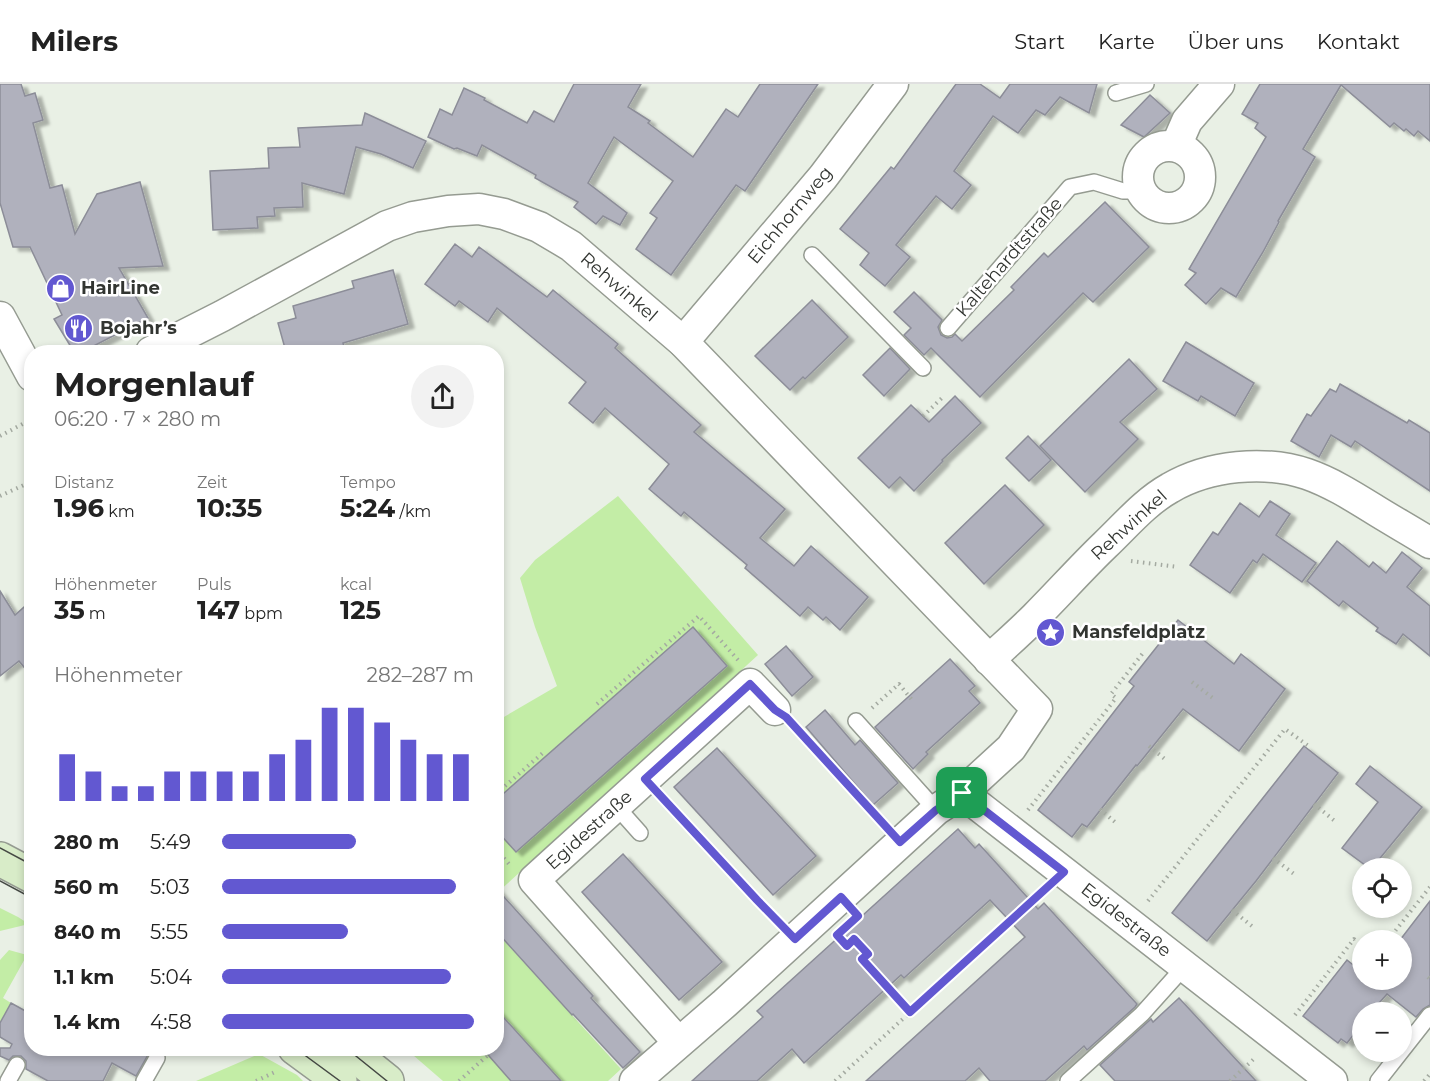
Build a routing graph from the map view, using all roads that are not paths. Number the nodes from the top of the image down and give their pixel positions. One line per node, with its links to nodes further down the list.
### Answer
1 (893, 84): 10 (street, Eichhornweg)
2 (1146, 84): 4 (lane)
3 (1218, 84): 5 (street)
4 (1116, 93)
5 (1176, 146): 6 (street); 6 (street, Kaltehardtstraße)
6 (1141, 191): 9 (lane, Kaltehardtstraße)
7 (812, 255): 13 (lane)
8 (0, 317): 12 (street)
9 (948, 328)
10 (683, 342): 11 (street, Rehwinkel); 15 (street, Rehwinkel)
11 (165, 345)
12 (24, 361)
13 (923, 368)
14 (1430, 543): 15 (street, Rehwinkel)
15 (989, 660): 18 (street, Rehwinkel)
16 (775, 710): 19 (street, Egidestraße)
17 (857, 721): 20 (lane)
18 (962, 793): 20 (street); 24 (street, Egidestraße)
19 (616, 806): 21 (lane); 26 (street, Egidestraße)
20 (936, 810): 26 (street)
21 (640, 833)
22 (0, 859): 23 (main road)
23 (24, 872)
24 (1185, 966): 36 (lane); 37 (street, Egidestraße)
25 (1430, 1015): 38 (lane)
26 (678, 1042): 35 (street)
27 (158, 1056): 32 (lane)
28 (306, 1056): 33 (main road)
29 (356, 1056): 34 (main road)
30 (17, 1065): 31 (lane)
31 (8, 1081)
32 (144, 1081)
33 (340, 1081)
34 (387, 1081)
35 (635, 1081)
36 (1068, 1081)
37 (1332, 1081)
38 (1378, 1081)

